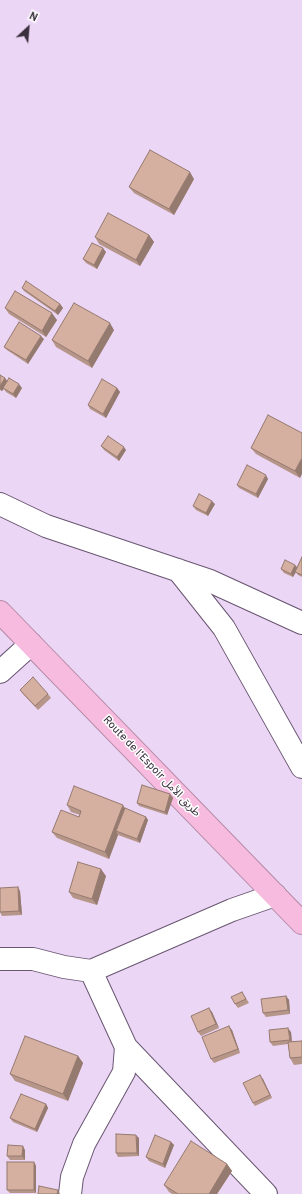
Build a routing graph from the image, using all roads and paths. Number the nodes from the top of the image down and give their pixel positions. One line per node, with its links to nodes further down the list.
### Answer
1 (0, 504): 2 (street)
2 (178, 570): 4 (street); 7 (street)
3 (0, 612): 5 (highway, Route de l’Espoir طريق الأمل)
4 (302, 623)
5 (30, 644): 6 (street); 8 (highway, Route de l’Espoir طريق الأمل)
6 (0, 672)
7 (302, 768)
8 (276, 895): 9 (highway, Route de l’Espoir طريق الأمل); 11 (street)
9 (302, 923)
10 (0, 959): 11 (street)
11 (91, 972): 12 (street)
12 (126, 1047): 13 (street); 14 (street)
13 (70, 1194)
14 (266, 1194)

